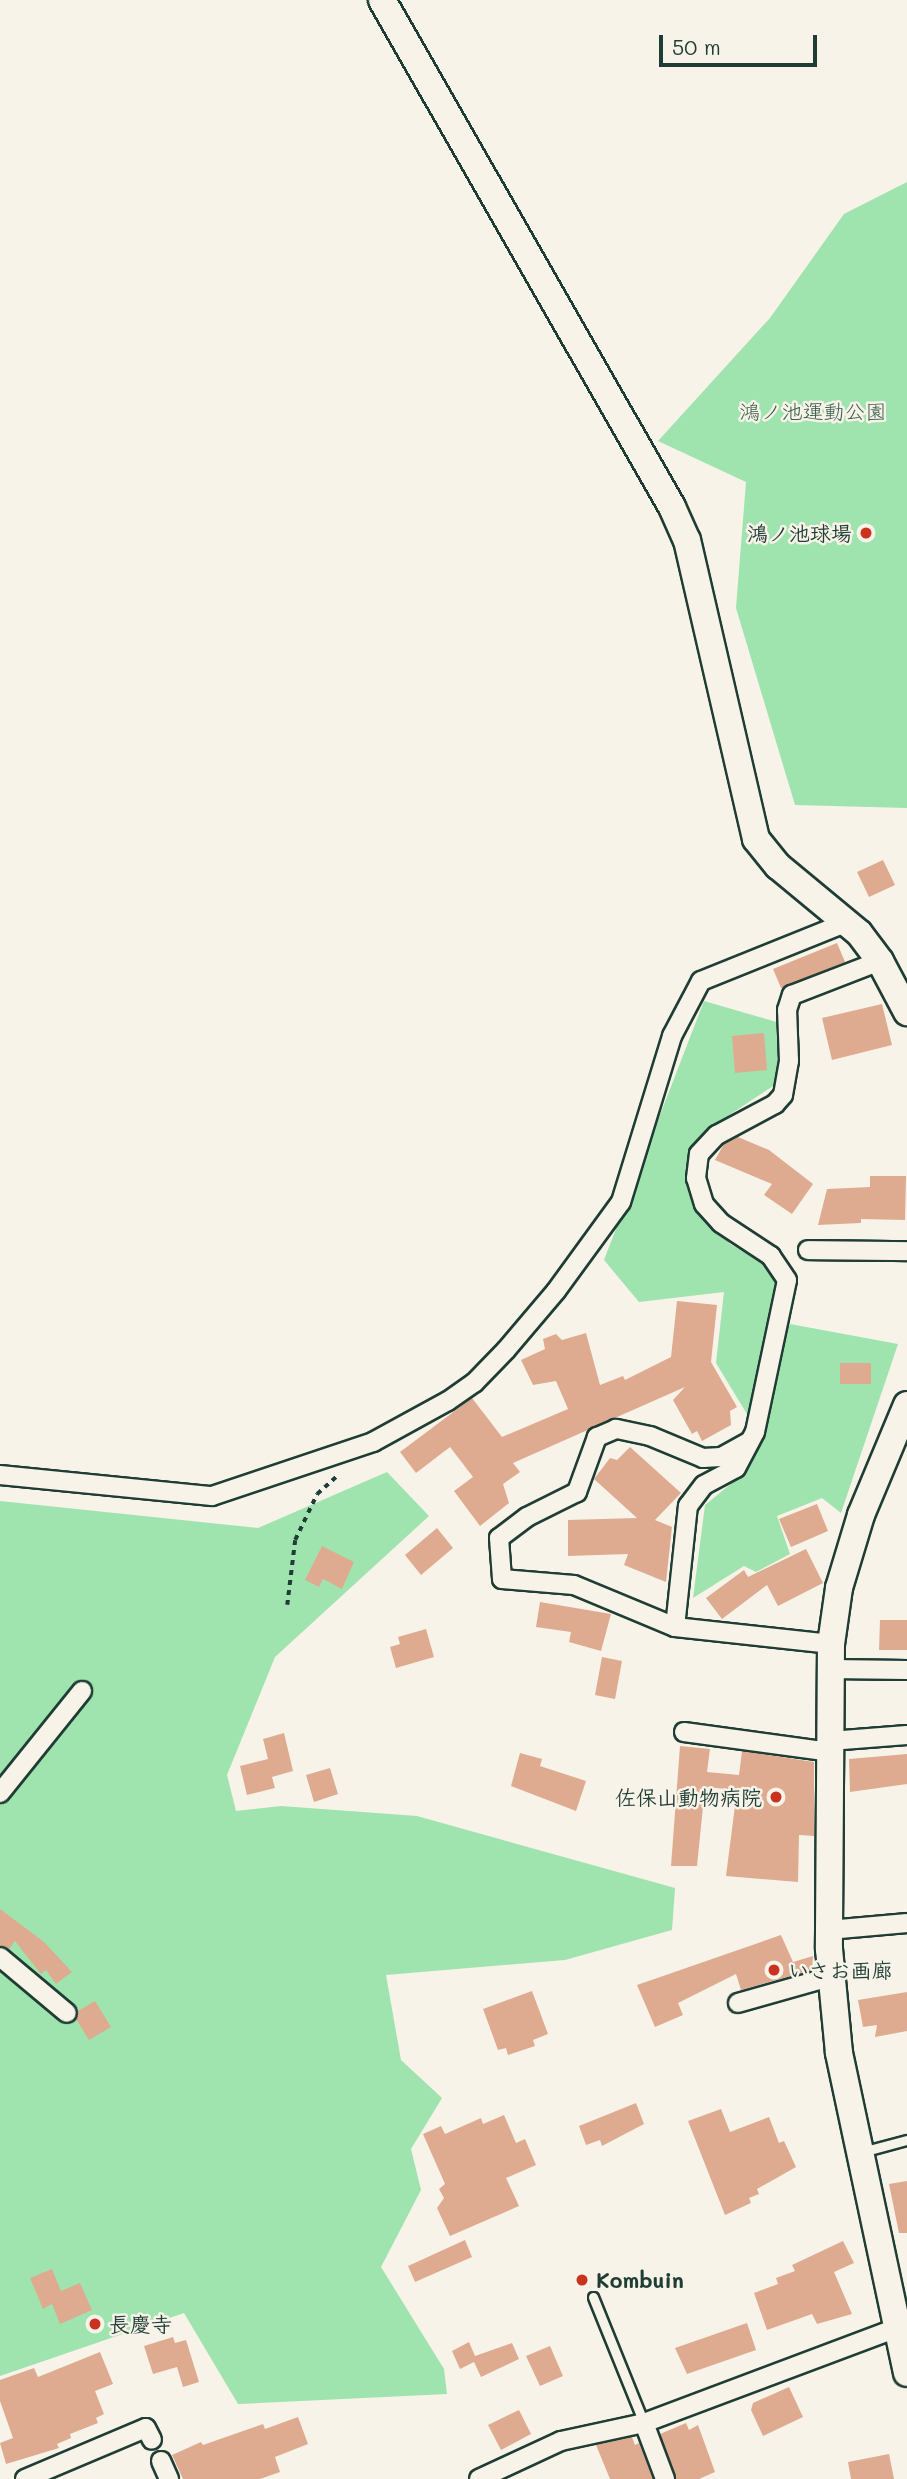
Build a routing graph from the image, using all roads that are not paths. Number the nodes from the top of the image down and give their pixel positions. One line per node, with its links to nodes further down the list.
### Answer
1 (382, 0): 2 (street)
2 (848, 922): 3 (street); 10 (street)
3 (880, 961): 4 (street); 8 (street)
4 (907, 1012)
5 (808, 1250): 6 (street)
6 (907, 1251)
7 (907, 1405): 9 (street)
8 (750, 1441): 11 (street); 11 (street)
9 (898, 1448): 12 (street)
10 (0, 1475)
11 (675, 1627): 12 (street)
12 (830, 1656): 13 (street); 17 (street)
13 (907, 1670)
14 (82, 1691): 18 (street)
15 (684, 1732): 17 (street)
16 (907, 1735): 17 (street)
17 (830, 1747): 20 (street)
18 (0, 1793)
19 (907, 1923): 20 (street)
20 (829, 1930): 22 (street)
21 (0, 1957): 24 (street)
22 (830, 1977): 23 (street); 28 (street)
23 (738, 2003)
24 (67, 2013)
25 (907, 2140): 26 (lane)
26 (873, 2149)
27 (593, 2297): 30 (lane)
28 (902, 2326): 29 (street); 30 (street)
29 (907, 2373)
30 (644, 2423): 36 (street); 37 (street)
31 (152, 2440): 33 (street)
32 (161, 2461): 35 (street)
33 (55, 2473): 34 (street)
34 (25, 2479)
35 (169, 2479)
36 (479, 2479)
37 (665, 2479)

